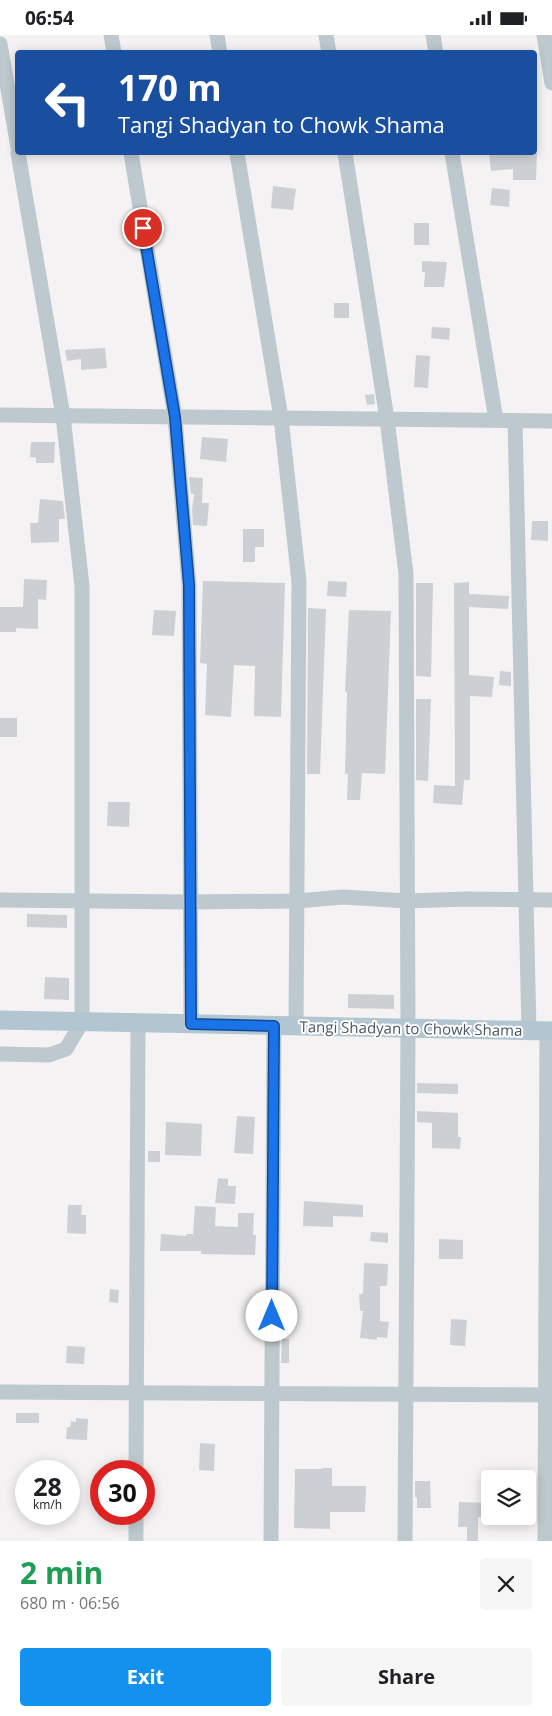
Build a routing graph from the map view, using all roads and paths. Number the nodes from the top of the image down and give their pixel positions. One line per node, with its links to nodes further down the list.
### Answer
1 (111, 35): 7 (street)
2 (217, 35): 8 (street)
3 (326, 35): 9 (street)
4 (433, 35): 10 (street)
5 (544, 35): 11 (street)
6 (0, 44): 12 (street)
7 (114, 50)
8 (220, 50)
9 (328, 50)
10 (436, 50)
11 (552, 83)
12 (15, 130)
13 (18, 155): 19 (street)
14 (131, 155): 20 (street)
15 (237, 155): 21 (street)
16 (345, 155): 22 (street)
17 (452, 155): 23 (street)
18 (0, 415): 19 (street)
19 (63, 415): 20 (street); 28 (street)
20 (175, 417): 21 (street); 32 (street)
21 (281, 418): 22 (street); 29 (street)
22 (387, 419): 23 (street); 30 (street)
23 (496, 420): 24 (street)
24 (515, 421): 25 (street); 31 (street)
25 (552, 421)
26 (0, 900): 28 (street)
27 (552, 900): 31 (street)
28 (82, 901): 32 (street); 34 (street)
29 (297, 901): 30 (street); 32 (street); 38 (street)
30 (407, 901): 31 (street); 39 (street)
31 (526, 901): 40 (street)
32 (190, 902): 36 (street)
33 (0, 1020): 34 (main road, Tangi Shadyan to Chowk Shama)
34 (82, 1021): 35 (main road, Tangi Shadyan to Chowk Shama); 41 (street)
35 (138, 1023): 36 (main road, Tangi Shadyan to Chowk Shama); 43 (street)
36 (191, 1024): 37 (main road, Tangi Shadyan to Chowk Shama)
37 (274, 1026): 38 (main road, Tangi Shadyan to Chowk Shama); 44 (street)
38 (296, 1026): 39 (main road, Tangi Shadyan to Chowk Shama)
39 (408, 1029): 40 (main road, Tangi Shadyan to Chowk Shama); 45 (street)
40 (543, 1031): 46 (street)
41 (0, 1054)
42 (0, 1392): 43 (street)
43 (136, 1393): 44 (street); 47 (street)
44 (272, 1393): 45 (street); 50 (street)
45 (406, 1394): 46 (street); 51 (street)
46 (549, 1395): 52 (street)
47 (136, 1460)
48 (136, 1525): 49 (street)
49 (136, 1541)
50 (271, 1541)
51 (405, 1541)
52 (545, 1541)

